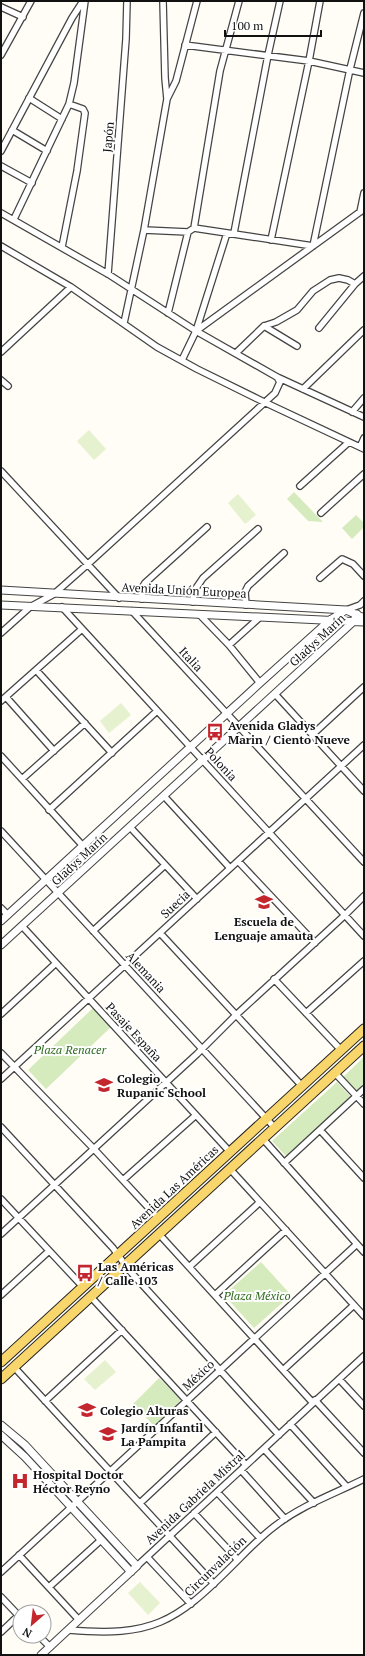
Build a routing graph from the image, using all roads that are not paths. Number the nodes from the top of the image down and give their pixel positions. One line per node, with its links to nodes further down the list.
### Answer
1 (31, 1): 11 (street)
2 (84, 1): 19 (street); 21 (street)
3 (127, 1): 41 (street, Japón)
4 (164, 1): 20 (street)
5 (197, 1): 12 (street)
6 (239, 1): 13 (street)
7 (280, 1): 15 (street)
8 (320, 1): 16 (street)
9 (1, 7): 11 (street)
10 (364, 13): 17 (street)
11 (23, 17): 14 (street)
12 (185, 45): 13 (street); 20 (street)
13 (226, 50): 15 (street); 32 (street)
14 (1, 55)
15 (268, 55): 16 (street); 36 (street)
16 (309, 61): 17 (street); 37 (street)
17 (350, 69): 18 (street); 39 (street)
18 (364, 73)
19 (29, 98): 22 (street); 23 (street)
20 (167, 99): 33 (street)
21 (69, 104): 22 (street); 40 (street)
22 (62, 119): 25 (street)
23 (12, 130): 24 (street); 25 (street)
24 (1, 151)
25 (47, 151): 27 (street)
26 (1, 166): 27 (street)
27 (32, 183): 31 (street)
28 (364, 193): 29 (street)
29 (362, 210): 39 (street)
30 (1, 213): 31 (street)
31 (14, 219): 40 (street)
32 (194, 228): 34 (street); 35 (street)
33 (144, 230): 34 (street); 45 (street)
34 (188, 232): 46 (street)
35 (227, 233): 36 (street); 51 (street)
36 (234, 233): 37 (street)
37 (271, 240): 39 (street)
38 (1, 246): 44 (street)
39 (313, 246): 51 (street)
40 (62, 247): 41 (street)
41 (108, 274): 45 (street)
42 (364, 276): 43 (street)
43 (355, 284): 48 (street); 49 (street)
44 (71, 287): 47 (street); 53 (street)
45 (132, 290): 46 (street); 47 (street)
46 (168, 313): 51 (street)
47 (124, 323): 55 (street)
48 (264, 326): 52 (street); 54 (street)
49 (318, 328)
50 (364, 330): 59 (street)
51 (196, 331): 54 (street); 55 (street)
52 (297, 346)
53 (1, 352)
54 (236, 353): 56 (street)
55 (182, 360): 61 (street)
56 (278, 377): 59 (street); 61 (street)
57 (1, 380): 58 (street)
58 (8, 386)
59 (303, 389): 62 (street)
60 (364, 398): 62 (street)
61 (264, 402): 65 (street); 74 (street)
62 (352, 412): 63 (street)
63 (364, 417)
64 (364, 438): 66 (street)
65 (349, 442): 66 (street); 69 (street)
66 (362, 448)
67 (1, 471): 74 (street, Italia)
68 (364, 474): 70 (street)
69 (300, 486)
70 (321, 513)
71 (207, 527): 80 (street)
72 (258, 529): 81 (street)
73 (284, 553): 84 (street)
74 (88, 564): 78 (street); 79 (street, Italia)
75 (364, 576): 76 (street)
76 (320, 578)
77 (1, 590): 78 (street, Avenida Unión Europea)
78 (54, 594): 79 (street, Avenida Unión Europea); 85 (street)
79 (119, 598): 80 (street, Avenida Unión Europea); 88 (street, Italia)
80 (142, 599): 81 (street, Avenida Unión Europea)
81 (193, 602): 84 (street, Avenida Unión Europea)
82 (362, 603): 87 (street, Gladys Marín); 91 (street, Gladys Marín)
83 (1, 605): 85 (street, Avenida Unión Europea)
84 (246, 605): 87 (street, Avenida Unión Europea)
85 (30, 607): 86 (street, Avenida Unión Europea); 95 (street)
86 (62, 607): 88 (street, Avenida Unión Europea); 94 (street, Polonia)
87 (346, 610): 91 (street, Avenida Unión Europea); 92 (street, Gladys Marín)
88 (132, 611): 89 (street, Avenida Unión Europea); 103 (street, Italia)
89 (200, 615): 90 (street, Avenida Unión Europea); 96 (street)
90 (259, 618): 92 (street, Avenida Unión Europea); 96 (street)
91 (358, 618): 92 (street, Avenida Unión Europea); 93 (street, Avenida Unión Europea); 100 (street, Gladys Marín)
92 (330, 620): 98 (street, Gladys Marín)
93 (364, 622)
94 (82, 629): 97 (street); 102 (street, Polonia)
95 (1, 633)
96 (229, 646): 98 (street)
97 (36, 670): 101 (street); 104 (street)
98 (260, 683): 103 (street, Gladys Marín)
99 (364, 687): 106 (street)
100 (274, 694): 105 (street, Gladys Marín); 106 (street)
101 (3, 699): 109 (street)
102 (157, 711): 108 (street, Polonia); 110 (street)
103 (227, 714): 105 (street, Italia); 108 (street, Gladys Marín)
104 (85, 723): 109 (street); 110 (street)
105 (239, 727): 112 (street, Gladys Marín); 117 (street, Italia)
106 (312, 735): 113 (street)
107 (364, 745): 113 (street, Suecia)
108 (191, 747): 112 (street, Polonia); 122 (street, Gladys Marín)
109 (54, 751): 114 (street)
110 (112, 753): 118 (street)
111 (1, 756): 114 (street)
112 (203, 760): 116 (street, Gladys Marín); 121 (street, Polonia)
113 (341, 766): 115 (street); 117 (street, Suecia)
114 (22, 780): 118 (street)
115 (364, 791)
116 (164, 796): 119 (street, Gladys Marín); 126 (street)
117 (305, 799): 121 (street, Suecia); 124 (street, Italia)
118 (49, 810): 122 (street)
119 (130, 827): 125 (street); 128 (street, Gladys Marín)
120 (1, 831): 127 (street, Alemania)
121 (269, 832): 123 (street, Suecia); 133 (street, Polonia)
122 (83, 846): 127 (street, Gladys Marín)
123 (238, 861): 126 (street, Suecia); 139 (street)
124 (364, 862)
125 (165, 865): 130 (street); 136 (street)
126 (230, 868): 130 (street, Suecia)
127 (46, 880): 128 (street, Alemania); 132 (street, Gladys Marín)
128 (58, 893): 135 (street, Gladys Marín); 136 (street, Alemania)
129 (364, 896): 133 (street)
130 (196, 899): 137 (street, Suecia)
131 (1, 908): 132 (street)
132 (8, 915): 134 (street, Gladys Marín)
133 (345, 915): 138 (street, Polonia); 139 (street)
134 (1, 921)
135 (22, 926): 140 (street, Gladys Marín); 142 (street, Pasaje España)
136 (93, 931): 143 (street, Alemania)
137 (160, 933): 143 (street, Suecia); 148 (street)
138 (364, 936)
139 (315, 943): 144 (street)
140 (1, 945)
141 (364, 961): 146 (street)
142 (56, 963): 145 (street, Pasaje España); 147 (street)
143 (125, 965): 145 (street, Suecia); 151 (street, Alemania)
144 (274, 979): 146 (street); 148 (street)
145 (88, 998): 154 (street, Suecia); 157 (street, Pasaje España)
146 (306, 1013): 152 (street)
147 (1, 1014)
148 (236, 1015): 151 (street); 158 (street)
149 (364, 1029): 152 (main road, Avenida Las Américas)
150 (364, 1046): 155 (main road, Avenida Las Américas)
151 (202, 1048): 157 (street); 163 (street, Alemania)
152 (341, 1050): 158 (main road, Avenida Las Américas)
153 (1, 1053): 154 (street)
154 (14, 1067): 156 (street, Suecia); 168 (street)
155 (335, 1072): 160 (street); 165 (main road, Avenida Las Américas)
156 (1, 1079)
157 (166, 1082): 162 (street, Pasaje España); 168 (street)
158 (302, 1086): 163 (main road, Avenida Las Américas)
159 (364, 1089): 160 (street)
160 (356, 1096): 161 (street); 166 (street)
161 (364, 1104)
162 (196, 1115): 169 (street, Pasaje España); 173 (street)
163 (266, 1119): 165 (street, Alemania); 169 (main road, Avenida Las Américas)
164 (1, 1127): 174 (street)
165 (275, 1128): 167 (main road, Avenida Las Américas)
166 (320, 1130): 170 (street); 172 (street)
167 (263, 1139): 170 (street); 171 (main road, Avenida Las Américas)
168 (94, 1149): 173 (street); 174 (street)
169 (230, 1152): 178 (main road, Avenida Las Américas)
170 (284, 1162): 182 (street)
171 (230, 1169): 176 (street); 181 (main road, Avenida Las Américas)
172 (364, 1178)
173 (124, 1180): 178 (street)
174 (55, 1185): 177 (street); 185 (street)
175 (1, 1199): 177 (street)
176 (260, 1202): 179 (street); 187 (street)
177 (19, 1218): 180 (street); 183 (street)
178 (158, 1218): 185 (main road, Avenida Las Américas)
179 (286, 1230): 188 (street); 191 (street)
180 (1, 1234)
181 (159, 1234): 186 (main road, Avenida Las Américas); 187 (street)
182 (357, 1244): 184 (street); 188 (street, México)
183 (49, 1251): 189 (street); 190 (street)
184 (364, 1252)
185 (118, 1255): 186 (street); 189 (main road, Avenida Las Américas)
186 (125, 1266): 192 (main road, Avenida Las Américas); 200 (street)
187 (189, 1267): 191 (street)
188 (325, 1273): 193 (street); 196 (street, México)
189 (83, 1287): 198 (main road, Avenida Las Américas)
190 (1, 1295)
191 (215, 1296): 196 (street)
192 (91, 1297): 195 (street); 199 (main road, Avenida Las Américas)
193 (354, 1305): 194 (street); 201 (street)
194 (364, 1316)
195 (122, 1330): 204 (street); 205 (street)
196 (254, 1338): 200 (street, México); 201 (street)
197 (364, 1357): 203 (street, Avenida Gabriela Mistral)
198 (1, 1361)
199 (14, 1367): 202 (main road, Avenida Las Américas); 204 (street)
200 (220, 1370): 205 (street, México); 212 (street)
201 (283, 1370): 206 (street)
202 (1, 1379)
203 (339, 1379): 206 (street, Avenida Gabriela Mistral); 207 (street)
204 (45, 1401): 217 (street)
205 (187, 1401): 210 (street); 217 (street, México)
206 (314, 1402): 208 (street, Avenida Gabriela Mistral); 214 (street)
207 (364, 1406)
208 (290, 1424): 212 (street, Avenida Gabriela Mistral); 219 (street)
209 (1, 1425): 221 (street)
210 (216, 1432): 215 (street); 222 (street)
211 (1, 1435): 224 (street)
212 (278, 1435): 213 (street, Avenida Gabriela Mistral)
213 (264, 1449): 215 (street, Avenida Gabriela Mistral); 223 (street)
214 (364, 1453)
215 (246, 1465): 216 (street, Avenida Gabriela Mistral)
216 (241, 1470): 220 (street, Avenida Gabriela Mistral); 226 (street)
217 (110, 1471): 221 (street, México); 222 (street)
218 (364, 1479): 219 (street, Circunvalación)
219 (347, 1487): 223 (street, Circunvalación)
220 (217, 1492): 225 (street, Avenida Gabriela Mistral); 228 (street)
221 (77, 1502): 224 (street, México); 233 (street)
222 (140, 1503): 227 (street)
223 (314, 1503): 226 (street, Circunvalación)
224 (72, 1507): 229 (street); 230 (street, México)
225 (194, 1513): 227 (street, Avenida Gabriela Mistral); 232 (street)
226 (285, 1519): 228 (street, Circunvalación)
227 (170, 1535): 231 (street, Avenida Gabriela Mistral); 236 (street)
228 (260, 1538): 232 (street, Circunvalación)
229 (101, 1540): 235 (street); 237 (street)
230 (19, 1555): 234 (street, México); 237 (street)
231 (147, 1556): 233 (street, Avenida Gabriela Mistral); 239 (street)
232 (238, 1560): 236 (street, Circunvalación)
233 (137, 1566): 235 (street, Avenida Gabriela Mistral)
234 (1, 1572)
235 (131, 1572): 241 (street, Avenida Gabriela Mistral)
236 (214, 1584): 239 (street, Circunvalación)
237 (50, 1588): 241 (street)
238 (1, 1597): 240 (street)
239 (191, 1604): 243 (street, Circunvalación)
240 (12, 1609)
241 (79, 1620): 243 (street, Avenida Gabriela Mistral)
242 (12, 1622): 244 (street)
243 (69, 1630): 246 (street, Avenida Gabriela Mistral)
244 (1, 1632)
245 (47, 1644): 246 (street)
246 (50, 1647): 247 (street, Avenida Gabriela Mistral)
247 (41, 1655)

